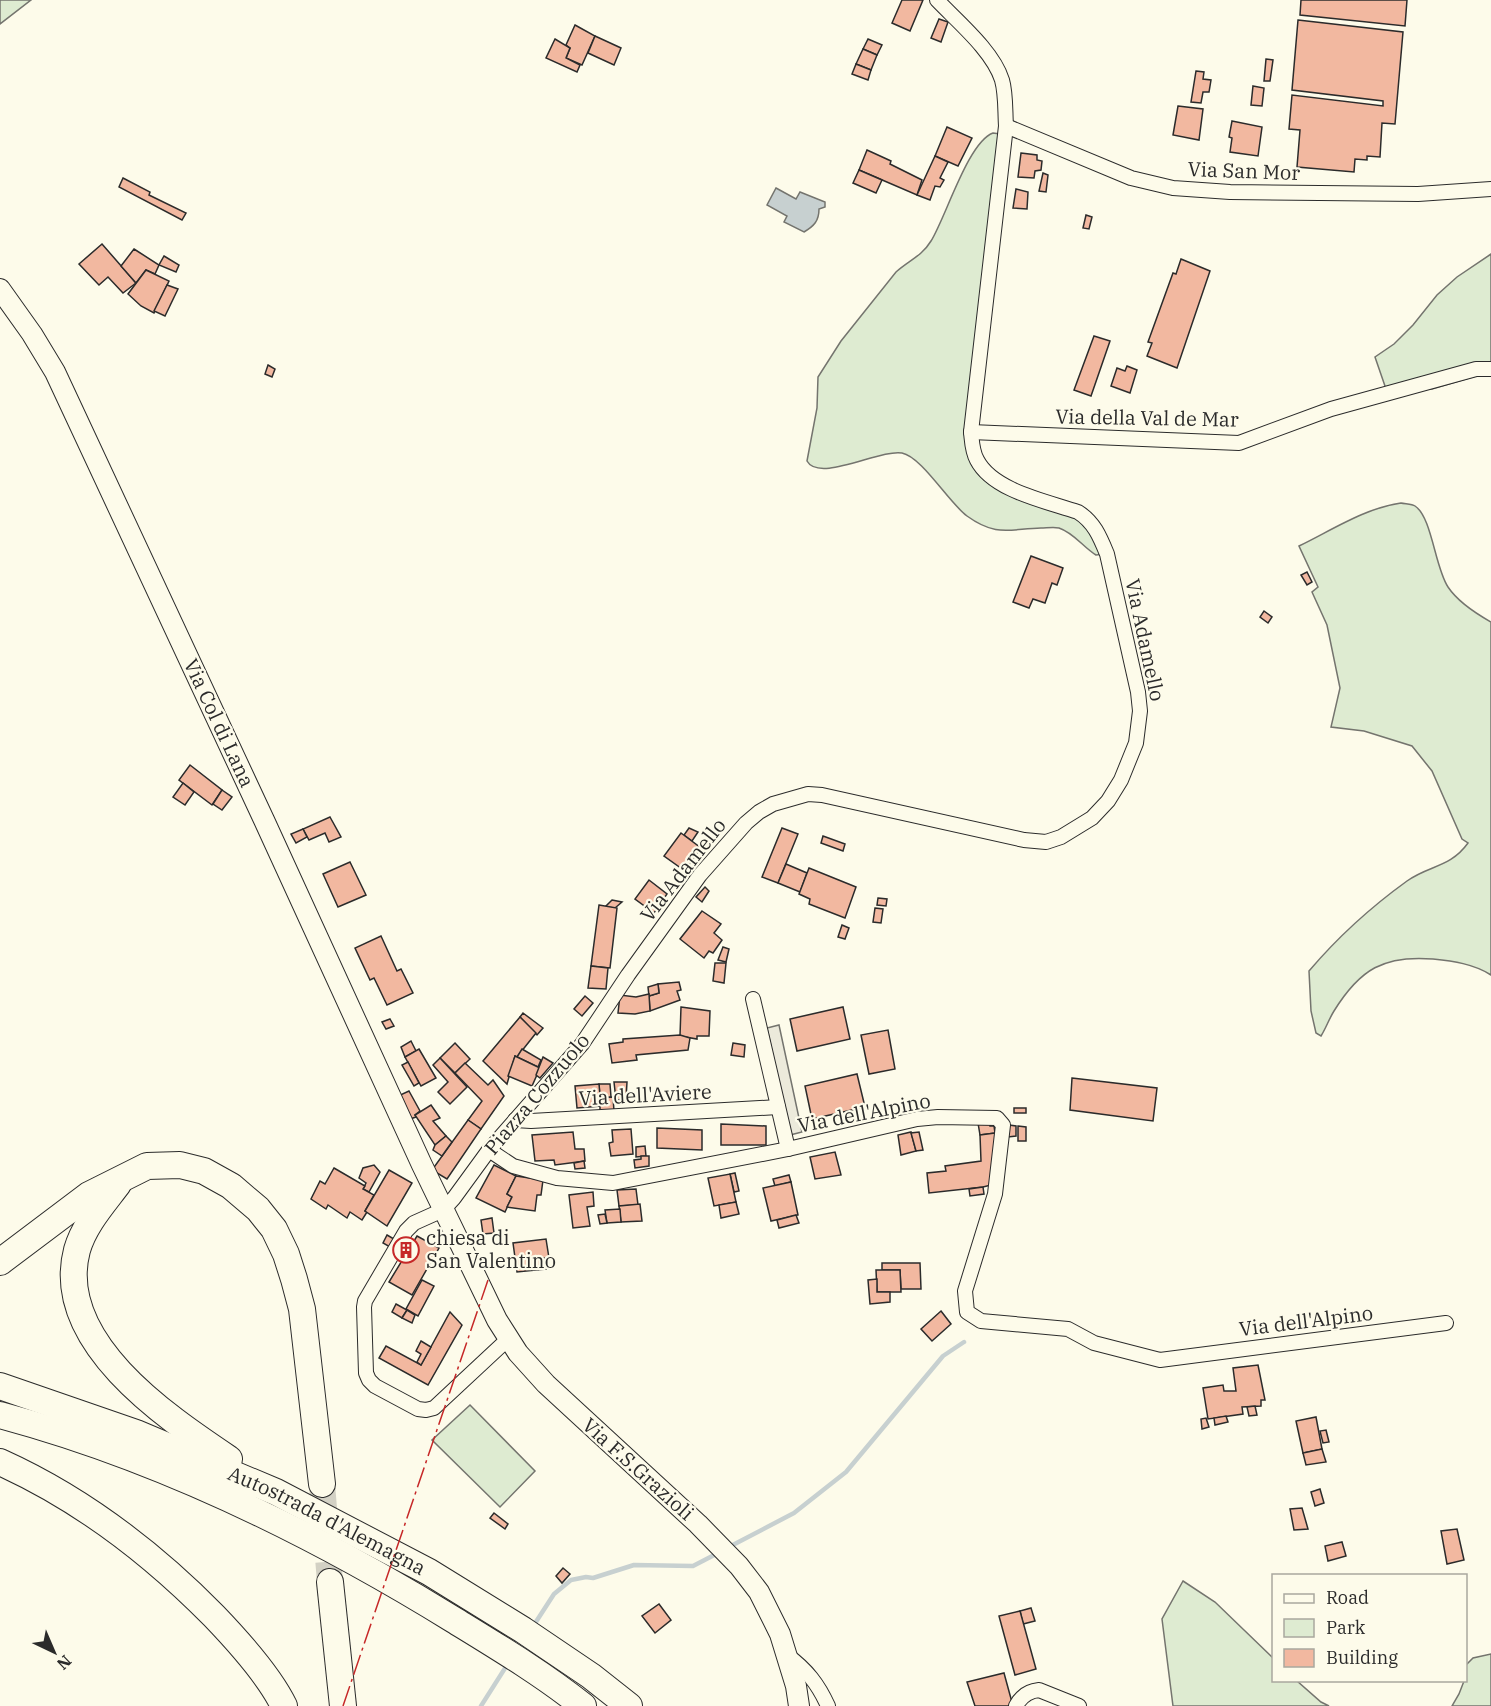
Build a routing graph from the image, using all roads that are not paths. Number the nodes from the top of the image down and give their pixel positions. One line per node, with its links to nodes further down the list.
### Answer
1 (938, 0): 2 (street, Via Adamello)
2 (1006, 126): 3 (street, Via San Mor); 6 (street, Via Adamello)
3 (1491, 189)
4 (0, 289): 14 (main road, Via Col di Lana)
5 (1491, 369): 6 (street, Via della Val de Mar)
6 (971, 432): 7 (street, Via Adamello)
7 (628, 975): 10 (street, Piazza Cozzuolo)
8 (753, 999): 9 (street)
9 (778, 1107): 10 (street, Via dell'Aviere); 11 (street)
10 (515, 1120): 12 (street, Piazza Cozzuolo)
11 (788, 1149): 12 (street, Via dell'Alpino); 16 (street, Via dell'Alpino)
12 (489, 1150): 14 (street, Piazza Cozzuolo)
13 (124, 1176): 15 (highway); 21 (highway); 22 (highway)
14 (442, 1210): 17 (main road, Via F.S.Grazioli); 17 (street)
15 (0, 1262)
16 (1446, 1323)
17 (508, 1339): 24 (main road, Via F.S.Grazioli)
18 (0, 1386): 22 (highway, Autostrada d'Alemagna)
19 (0, 1414): 27 (highway, Autostrada d'Alemagna)
20 (0, 1462): 25 (highway)
21 (322, 1484)
22 (276, 1492): 28 (highway, Autostrada d'Alemagna)
23 (330, 1582): 26 (highway)
24 (787, 1655): 29 (main road, Via F.S.Grazioli); 30 (street)
25 (284, 1706)
26 (343, 1706)
27 (583, 1706)
28 (629, 1706)
29 (799, 1706)
30 (828, 1706)
31 (1016, 1706): 32 (street)
32 (1079, 1706)

